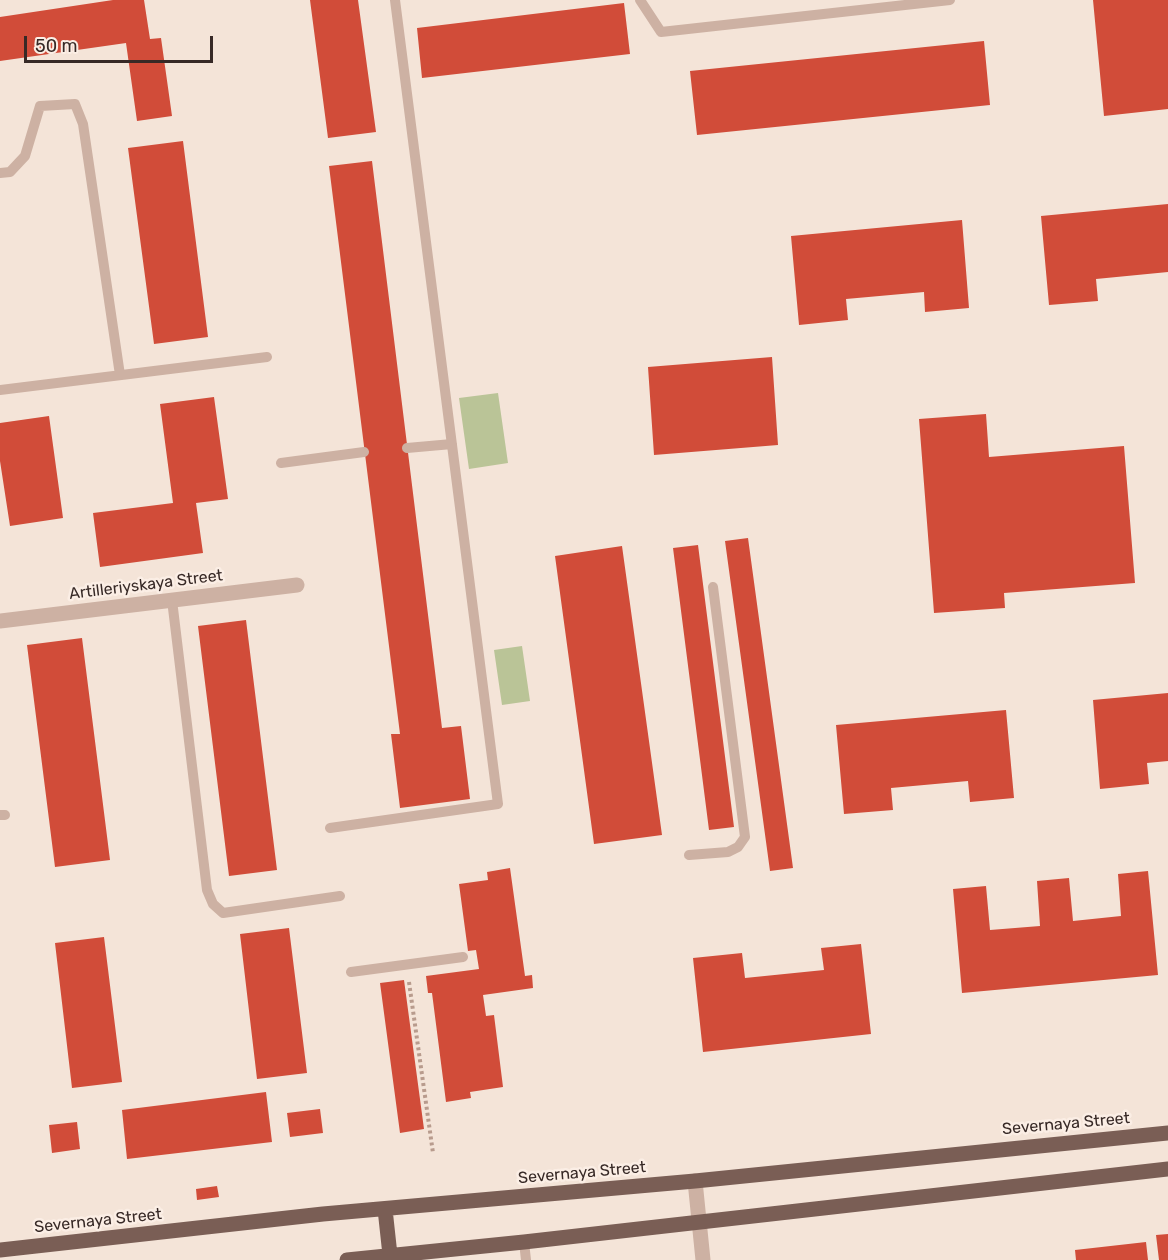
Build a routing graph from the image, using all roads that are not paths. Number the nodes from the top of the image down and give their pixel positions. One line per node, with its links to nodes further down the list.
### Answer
1 (395, 0): 8 (lane)
2 (640, 0): 3 (lane)
3 (950, 0)
4 (0, 173): 6 (lane)
5 (267, 357): 6 (lane)
6 (120, 375): 7 (lane)
7 (0, 390)
8 (452, 444): 9 (lane); 16 (lane)
9 (407, 448)
10 (364, 452): 11 (lane)
11 (281, 463)
12 (297, 585): 14 (street, Artilleriyskaya Street)
13 (713, 587): 17 (lane)
14 (172, 600): 15 (street, Artilleriyskaya Street); 18 (lane)
15 (0, 621)
16 (330, 828)
17 (689, 855)
18 (340, 896)
19 (463, 957): 20 (lane)
20 (351, 972)
21 (1168, 1133): 23 (main road, Severnaya Street)
22 (1168, 1169): 25 (main road)
23 (695, 1181): 24 (main road, Severnaya Street); 25 (street)
24 (385, 1209): 27 (main road, Severnaya Street); 28 (main road)
25 (699, 1222): 26 (main road); 31 (street)
26 (524, 1242): 28 (main road); 30 (lane)
27 (0, 1250)
28 (390, 1255): 29 (main road)
29 (347, 1260)
30 (526, 1260)
31 (703, 1260)

